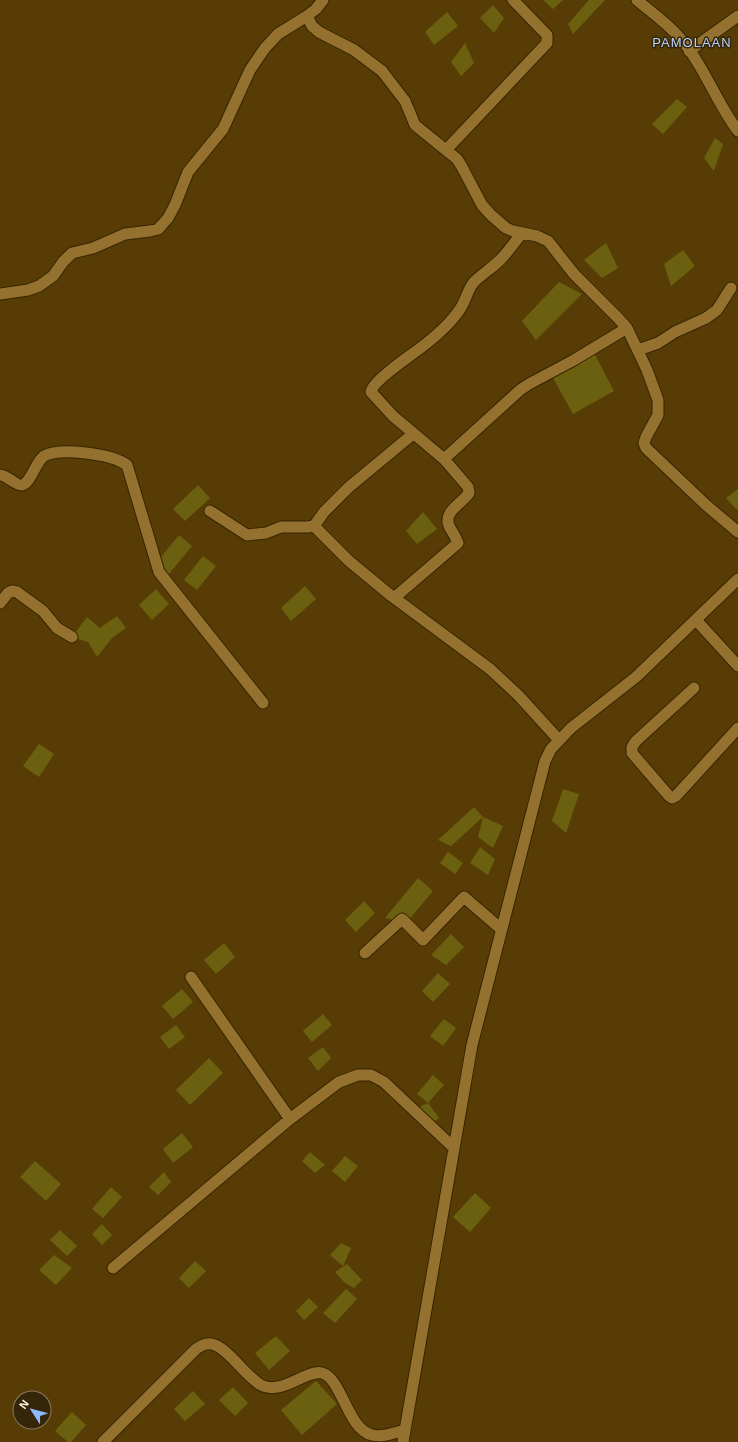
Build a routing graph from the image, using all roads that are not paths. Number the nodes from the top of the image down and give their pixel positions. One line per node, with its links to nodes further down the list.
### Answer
1 (323, 0): 4 (street)
2 (513, 0): 8 (street)
3 (637, 0): 6 (street)
4 (307, 16): 8 (street); 11 (street)
5 (738, 16): 6 (street)
6 (689, 51): 7 (street)
7 (738, 131)
8 (446, 150): 9 (street)
9 (521, 234): 12 (street); 14 (street)
10 (731, 288): 13 (street)
11 (0, 294)
12 (627, 328): 13 (street); 15 (street)
13 (638, 350): 19 (street)
14 (413, 434): 15 (street); 18 (street)
15 (444, 459): 21 (street)
16 (0, 475): 27 (street)
17 (210, 511): 18 (street)
18 (314, 526): 21 (street)
19 (738, 532)
20 (738, 579): 23 (street)
21 (394, 598): 29 (street)
22 (0, 603): 24 (street)
23 (696, 620): 25 (street); 29 (street)
24 (72, 637)
25 (738, 666)
26 (694, 688): 28 (street)
27 (263, 703)
28 (738, 728)
29 (559, 740): 30 (street)
30 (501, 929): 31 (street); 34 (street)
31 (365, 953)
32 (191, 977): 33 (street)
33 (290, 1120): 34 (street); 35 (street)
34 (454, 1148): 36 (street)
35 (113, 1268)
36 (405, 1430): 37 (street); 38 (street)
37 (103, 1442)
38 (403, 1442)

